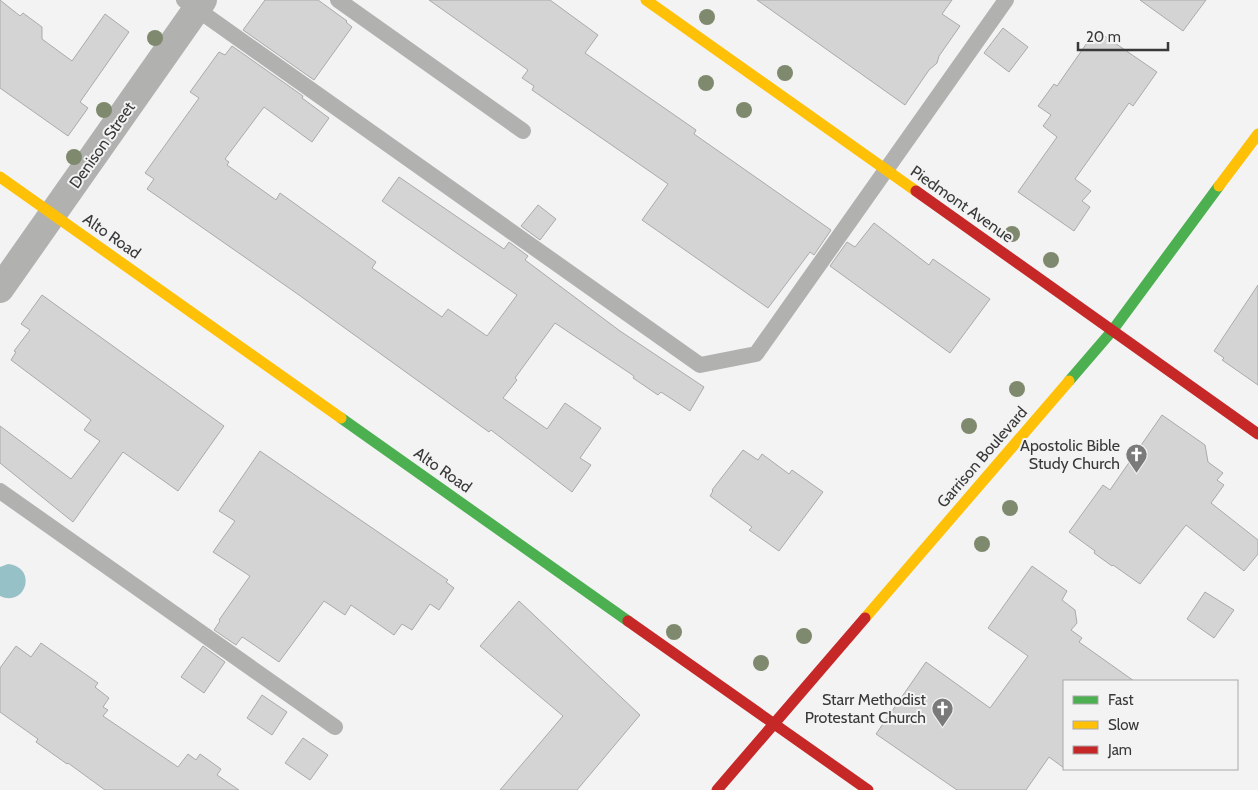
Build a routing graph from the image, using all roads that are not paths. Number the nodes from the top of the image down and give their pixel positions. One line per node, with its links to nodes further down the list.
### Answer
1 (338, 0): 5 (lane)
2 (646, 0): 7 (street, Piedmont Avenue)
3 (1006, 0): 7 (lane)
4 (195, 3): 7 (lane); 9 (street, Denison Street)
5 (523, 131)
6 (1258, 134): 11 (street, Garrison Boulevard)
7 (886, 170): 11 (street, Piedmont Avenue)
8 (0, 177): 9 (street, Alto Road)
9 (53, 214): 10 (street, Denison Street); 14 (street, Alto Road)
10 (0, 289)
11 (1112, 331): 12 (street, Piedmont Avenue); 14 (street, Garrison Boulevard)
12 (1258, 434)
13 (0, 491): 15 (lane)
14 (774, 724): 16 (street, Garrison Boulevard); 17 (street, Alto Road)
15 (335, 727)
16 (717, 790)
17 (868, 790)

